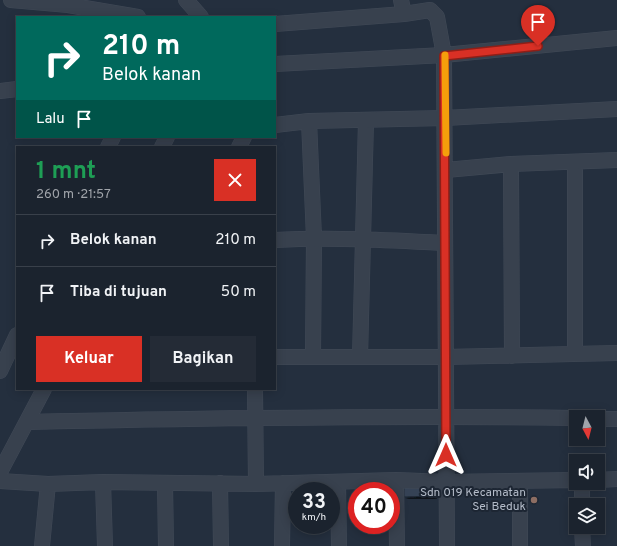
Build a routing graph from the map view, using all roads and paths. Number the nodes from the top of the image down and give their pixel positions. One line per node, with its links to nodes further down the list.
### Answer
1 (11, 0): 3 (street)
2 (186, 0): 6 (street)
3 (69, 2): 5 (street)
4 (402, 7): 7 (street); 9 (street)
5 (133, 16)
6 (200, 16)
7 (276, 24)
8 (617, 38): 9 (street)
9 (444, 56): 10 (street); 14 (street)
10 (276, 64)
11 (16, 89): 12 (street)
12 (0, 91)
13 (617, 110): 14 (street)
14 (445, 118): 16 (street); 21 (street)
15 (309, 121): 16 (street); 17 (street); 22 (street)
16 (366, 121): 23 (street)
17 (276, 125)
18 (617, 160): 19 (street)
19 (575, 162): 20 (street); 27 (street)
20 (511, 164): 21 (street); 29 (street)
21 (446, 170): 25 (street)
22 (314, 238): 23 (street); 24 (street); 31 (street)
23 (363, 239): 25 (street); 32 (street)
24 (276, 240)
25 (444, 243): 33 (street)
26 (16, 337): 34 (street)
27 (575, 353): 28 (street); 29 (street)
28 (617, 353)
29 (512, 356): 33 (street)
30 (276, 357): 31 (street)
31 (313, 357): 32 (street)
32 (360, 357): 33 (street)
33 (446, 357): 37 (street)
34 (0, 371)
35 (43, 390): 42 (street)
36 (255, 390): 38 (street)
37 (446, 416): 38 (street); 39 (street); 52 (street)
38 (256, 417): 42 (street); 58 (street)
39 (569, 418)
40 (605, 418): 41 (street)
41 (617, 419)
42 (27, 422): 43 (street)
43 (0, 472)
44 (617, 479): 48 (street)
45 (0, 480): 57 (street)
46 (396, 480): 51 (street); 52 (street); 67 (street)
47 (569, 480): 49 (street)
48 (605, 480)
49 (520, 481): 52 (street); 69 (street)
50 (103, 482): 53 (street); 57 (street); 62 (street)
51 (338, 482)
52 (447, 482): 68 (street)
53 (165, 483): 54 (street); 63 (street)
54 (220, 483): 58 (street); 64 (street)
55 (282, 483): 56 (street); 58 (street); 65 (street)
56 (288, 483)
57 (48, 484): 61 (street)
58 (256, 484)
59 (339, 534): 66 (street)
60 (582, 534): 70 (street)
61 (42, 546)
62 (105, 546)
63 (166, 546)
64 (221, 546)
65 (282, 546)
66 (339, 546)
67 (397, 546)
68 (447, 546)
69 (520, 546)
70 (583, 546)

